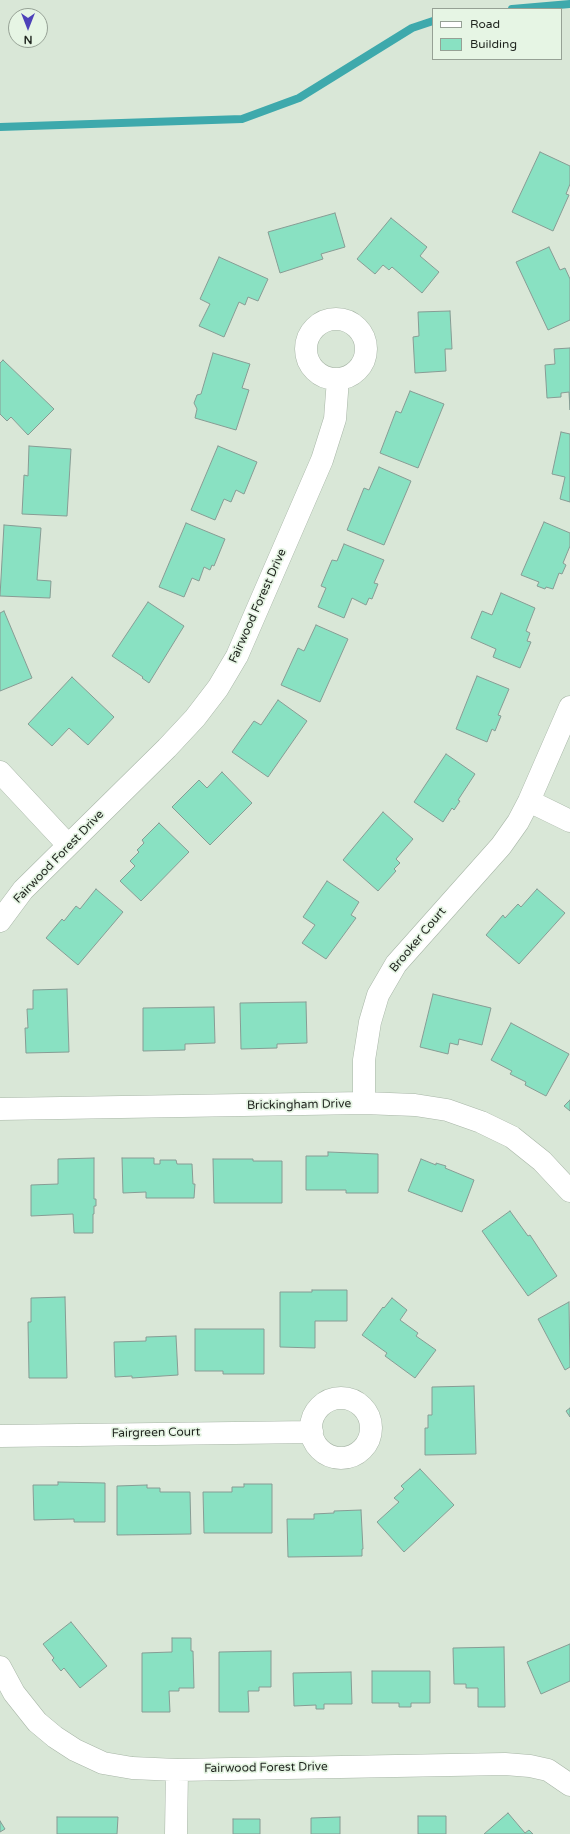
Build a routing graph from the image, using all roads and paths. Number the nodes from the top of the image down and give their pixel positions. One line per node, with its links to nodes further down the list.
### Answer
1 (338, 379): 6 (street, Fairwood Forest Drive)
2 (570, 707): 4 (street, Brooker Court)
3 (0, 772): 6 (street)
4 (529, 802): 5 (street); 8 (street, Brooker Court)
5 (570, 821)
6 (68, 845): 7 (street, Fairwood Forest Drive)
7 (0, 921)
8 (364, 1103): 9 (street, Brickingham Drive); 10 (street, Brickingham Drive)
9 (0, 1109)
10 (570, 1191)
11 (312, 1432): 12 (street, Fairgreen Court)
12 (0, 1436)
13 (0, 1667): 14 (street, Fairwood Forest Drive)
14 (7, 1697): 15 (street, Fairwood Forest Drive)
15 (177, 1770): 16 (street, Fairwood Forest Drive); 17 (street)
16 (570, 1785)
17 (176, 1834)

